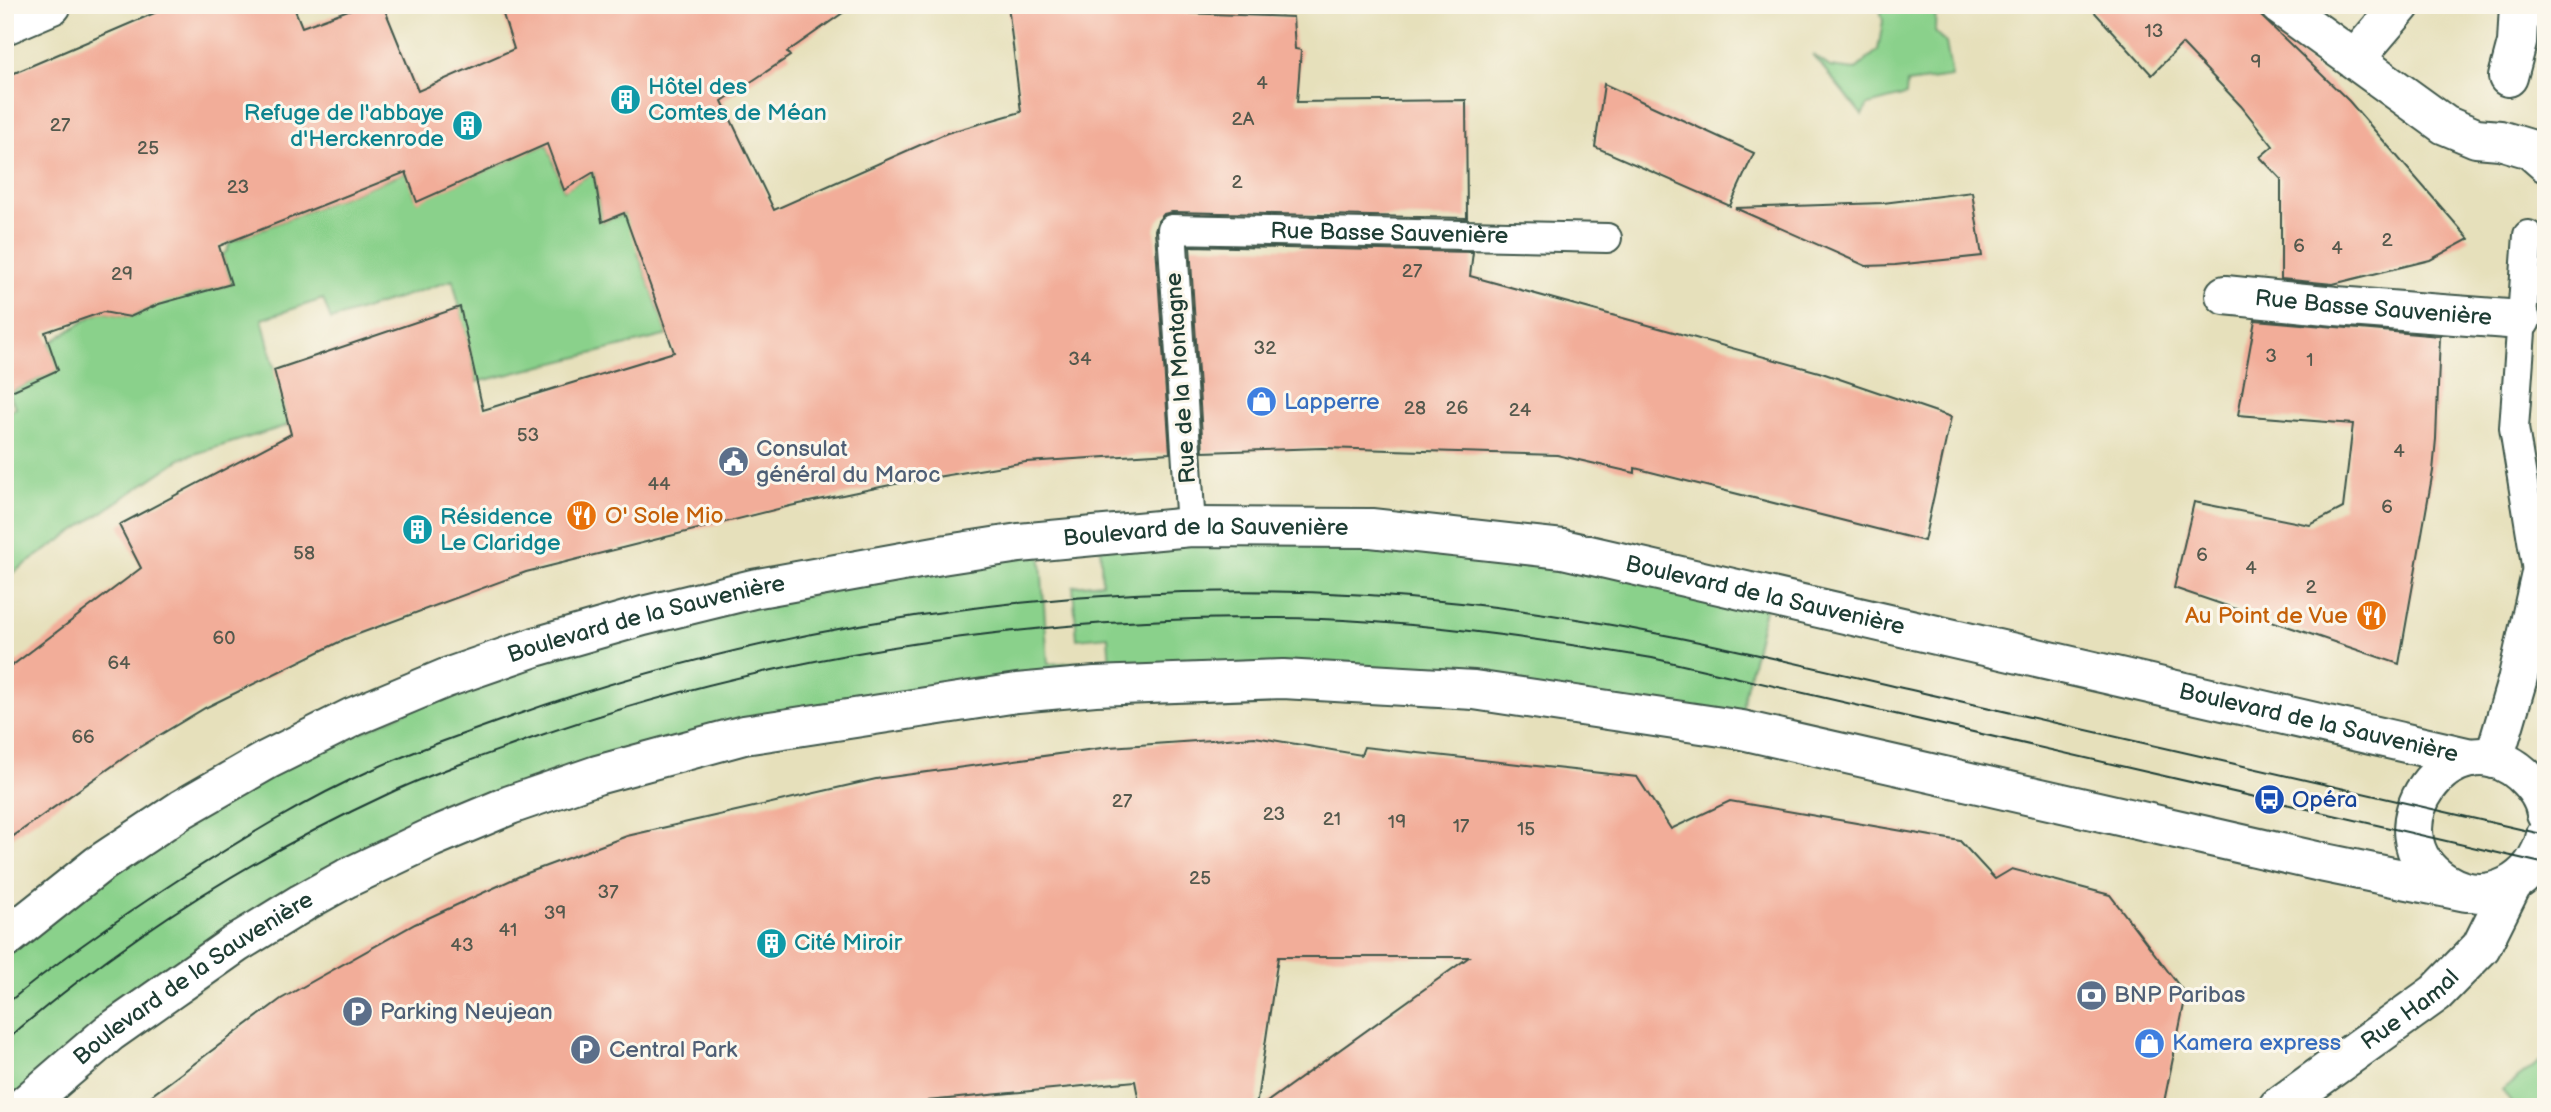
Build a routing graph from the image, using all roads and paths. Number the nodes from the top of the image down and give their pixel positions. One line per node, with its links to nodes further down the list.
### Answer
1 (52, 5): 5 (street)
2 (2279, 5): 6 (street)
3 (2401, 5): 6 (street)
4 (2519, 5): 7 (street)
5 (5, 25)
6 (2355, 59): 8 (street)
7 (2508, 77)
8 (2546, 163)
9 (1172, 229): 11 (lane, Rue Basse Sauvenière); 14 (lane, Rue de la Montagne)
10 (2528, 235): 13 (lane)
11 (1607, 238)
12 (2225, 295): 13 (street, Rue Basse Sauvenière)
13 (2521, 320): 15 (lane)
14 (1191, 527): 16 (street, Boulevard de la Sauvenière); 20 (street, Boulevard de la Sauvenière)
15 (2542, 565): 16 (street)
16 (2482, 759): 17 (street); 19 (street)
17 (2545, 814): 18 (street)
18 (2512, 885): 19 (street); 22 (street, Rue Hamal)
19 (2466, 892): 21 (street, Boulevard de la Sauvenière)
20 (5, 939)
21 (23, 1107)
22 (2278, 1107)

